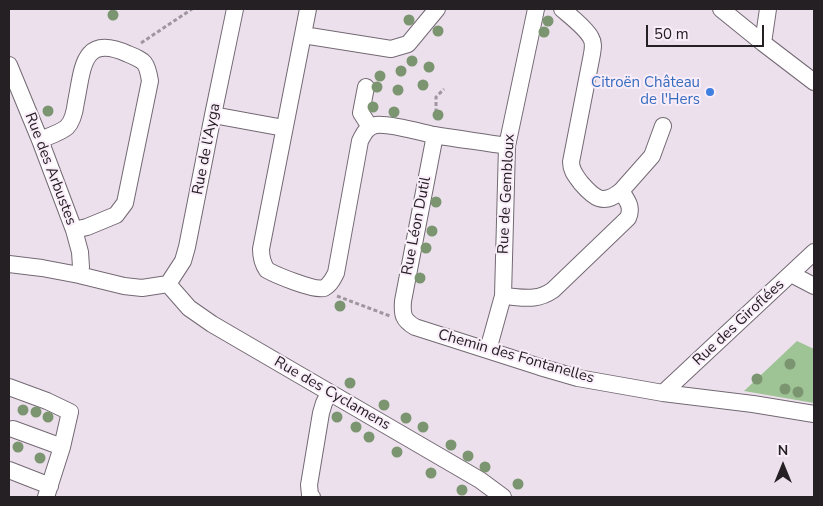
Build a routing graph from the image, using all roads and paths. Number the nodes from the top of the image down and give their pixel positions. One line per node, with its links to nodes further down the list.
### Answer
1 (192, 9): 11 (path)
2 (235, 9): 16 (street, Rue de l'Ayga)
3 (308, 9): 9 (street)
4 (435, 9): 9 (street)
5 (536, 9): 22 (street, Rue de Gembloux)
6 (562, 9): 23 (street)
7 (721, 9): 10 (street)
8 (768, 9): 10 (street)
9 (303, 35): 19 (street)
10 (763, 43): 13 (street)
11 (125, 52): 21 (street); 24 (street)
12 (9, 66): 21 (street, Rue des Arbustes)
13 (814, 82)
14 (366, 87): 18 (street)
15 (444, 90): 20 (path)
16 (213, 115): 19 (street); 29 (street, Rue de l'Ayga)
17 (663, 126): 23 (street)
18 (370, 127): 20 (street); 31 (street)
19 (284, 128): 31 (street)
20 (435, 135): 22 (street); 33 (street, Rue Léon Dutil)
21 (40, 140): 24 (street, Rue des Arbustes)
22 (507, 146): 32 (street, Rue de Gembloux)
23 (621, 191): 32 (street)
24 (74, 230): 28 (street, Rue des Arbustes)
25 (814, 252): 27 (street, Rue des Giroflées)
26 (9, 264): 28 (street)
27 (791, 274): 30 (street); 37 (street, Rue des Giroflées)
28 (79, 275): 29 (street)
29 (168, 284): 36 (street, Rue des Cyclamens)
30 (814, 286)
31 (324, 288): 33 (path)
32 (503, 296): 34 (street, Rue de Gembloux)
33 (404, 317): 34 (street, Chemin des Fontanelles)
34 (488, 350): 37 (street, Chemin des Fontanelles)
35 (9, 387): 40 (street)
36 (329, 393): 43 (street); 44 (street, Rue des Cyclamens)
37 (662, 393): 38 (street, Chemin des Fontanelles)
38 (814, 414)
39 (13, 429): 40 (street)
40 (62, 447): 42 (street)
41 (9, 470): 42 (street)
42 (48, 491)
43 (312, 497)
44 (503, 497)

